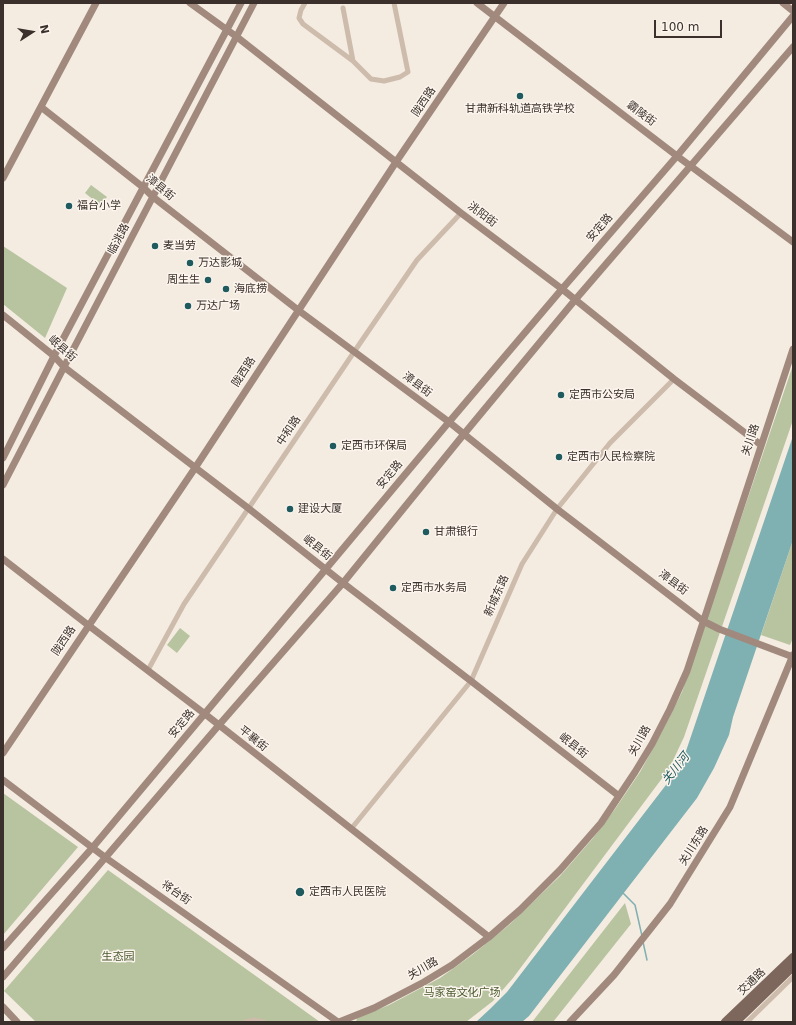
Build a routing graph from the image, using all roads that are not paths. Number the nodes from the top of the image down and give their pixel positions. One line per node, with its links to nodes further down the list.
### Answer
1 (96, 3): 18 (street)
2 (190, 3): 14 (street, 洮阳街)
3 (241, 3): 14 (street, 临洮路)
4 (254, 3): 15 (street, 临洮路)
5 (305, 3): 17 (street)
6 (394, 3): 17 (street)
7 (477, 3): 13 (street, 霸陵街)
8 (504, 3): 13 (street, 陇西路)
9 (783, 3): 11 (street)
10 (342, 8): 17 (street)
11 (793, 11)
12 (793, 16): 19 (street, 安定路)
13 (495, 17): 19 (street, 霸陵街); 20 (street, 陇西路)
14 (227, 30): 15 (street, 洮阳街); 23 (street, 临洮路)
15 (237, 37): 20 (street, 洮阳街); 24 (street, 临洮路)
16 (793, 47): 21 (street)
17 (353, 61)
18 (41, 107): 22 (street); 23 (street, 漳县街)
19 (677, 156): 21 (street, 霸陵街); 27 (street, 安定路)
20 (396, 162): 25 (street, 洮阳街); 29 (street, 陇西路)
21 (691, 166): 26 (street, 霸陵街); 28 (street)
22 (3, 178)
23 (144, 188): 24 (street, 漳县街); 33 (street, 临洮路)
24 (153, 197): 29 (street, 漳县街); 34 (street, 临洮路)
25 (461, 213): 27 (street, 洮阳街); 32 (street, 中和路)
26 (793, 242)
27 (562, 289): 28 (street, 洮阳街); 36 (street, 安定路)
28 (575, 300): 35 (street, 洮阳街); 37 (street)
29 (298, 310): 32 (street, 漳县街); 40 (street, 陇西路)
30 (3, 315): 33 (street, 岷县街)
31 (793, 349): 38 (street, 关川路)
32 (354, 352): 36 (street, 漳县街); 42 (street, 中和路)
33 (54, 356): 34 (street, 岷县街); 39 (street, 临洮路)
34 (64, 367): 40 (street, 岷县街); 41 (street, 临洮路)
35 (674, 379): 38 (street, 洮阳街); 43 (street, 新城东路)
36 (449, 422): 37 (street, 漳县街); 45 (street, 安定路)
37 (464, 434): 43 (street, 漳县街); 46 (street)
38 (762, 445): 47 (street, 关川路)
39 (3, 458)
40 (195, 468): 42 (street, 岷县街); 48 (street, 陇西路)
41 (3, 485)
42 (248, 508): 45 (street, 岷县街); 50 (street, 中和路)
43 (557, 509): 47 (street, 漳县街); 51 (street, 新城东路)
44 (3, 559): 48 (street, 平襄街)
45 (326, 569): 46 (street, 岷县街); 52 (street, 安定路)
46 (343, 583): 51 (street, 岷县街); 53 (street)
47 (703, 620): 49 (street, 漳县街); 56 (street, 关川路)
48 (88, 625): 50 (street, 平襄街); 54 (street, 陇西路)
49 (793, 656): 71 (street, 关川东路)
50 (148, 670): 52 (street, 平襄街)
51 (471, 681): 56 (street, 岷县街); 57 (street, 新城东路)
52 (205, 714): 53 (street, 平襄街); 58 (street, 安定路)
53 (218, 725): 57 (street, 平襄街); 59 (street)
54 (3, 753)
55 (3, 780): 58 (street, 将台街)
56 (618, 796): 60 (street, 关川路)
57 (351, 829): 60 (street, 平襄街)
58 (93, 847): 59 (street, 将台街); 61 (street, 安定路)
59 (106, 858): 64 (street); 70 (street, 将台街)
60 (489, 937): 70 (street, 关川路)
61 (3, 948)
62 (793, 957): 72 (main road, 交通路)
63 (793, 967): 73 (main road, 交通路)
64 (3, 977)
65 (793, 977): 74 (street)
66 (3, 1008): 67 (street)
67 (18, 1022)
68 (245, 1022): 69 (street)
69 (264, 1022)
70 (339, 1022)
71 (570, 1022)
72 (726, 1022)
73 (736, 1022)
74 (747, 1022)

